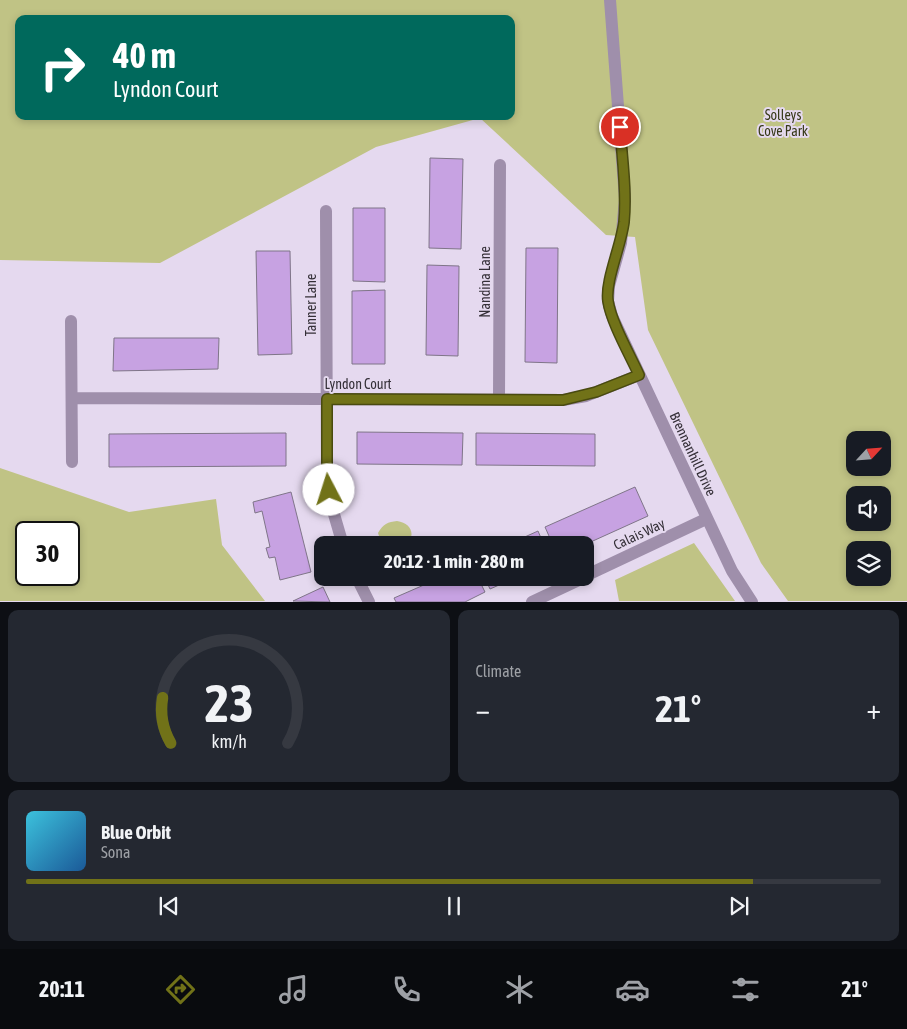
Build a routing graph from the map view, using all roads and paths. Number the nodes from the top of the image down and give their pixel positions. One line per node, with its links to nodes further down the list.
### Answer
1 (610, 0): 5 (street, Brennanhill Drive)
2 (500, 165): 8 (street, Nandina Lane)
3 (326, 210): 7 (street, Tanner Lane)
4 (71, 321): 6 (street)
5 (639, 375): 8 (street, Lyndon Court); 10 (street, Brennanhill Drive)
6 (72, 398): 7 (street, Lyndon Court); 9 (street)
7 (327, 399): 8 (street, Lyndon Court); 11 (street, Tanner Lane)
8 (499, 399)
9 (72, 462)
10 (706, 519): 12 (street, Calais Way); 17 (street, Brennanhill Drive)
11 (340, 536)
12 (594, 572)
13 (361, 586): 15 (street)
14 (565, 586): 16 (street, Calais Way)
15 (369, 602)
16 (532, 602)
17 (752, 602)

